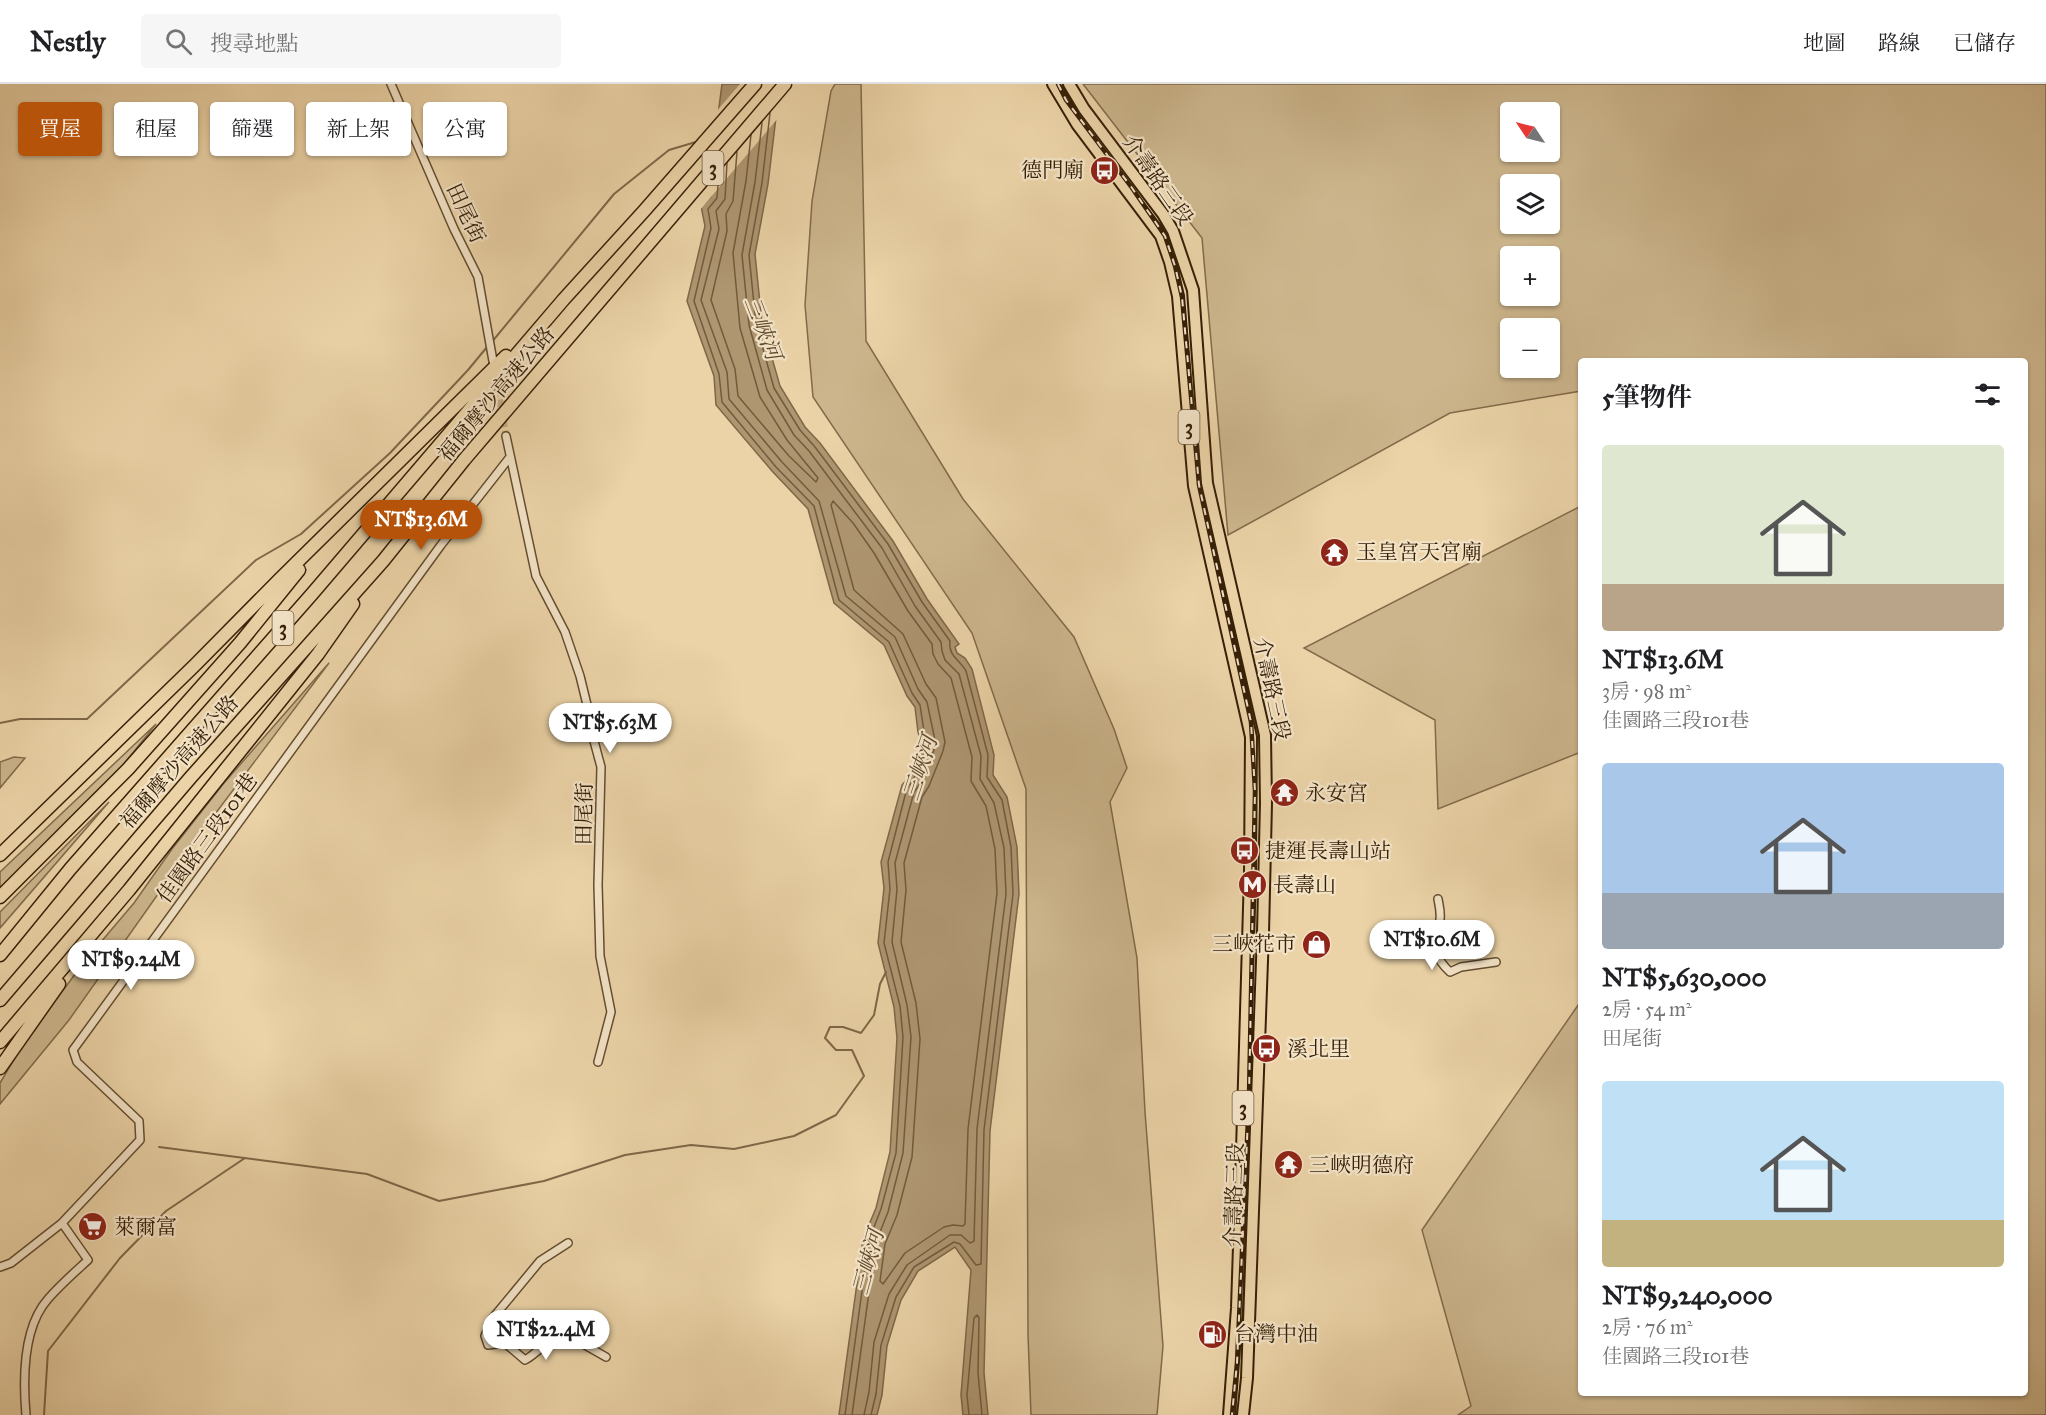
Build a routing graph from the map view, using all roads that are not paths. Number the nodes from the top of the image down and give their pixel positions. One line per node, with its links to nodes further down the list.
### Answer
1 (391, 84): 7 (street, 田尾街)
2 (755, 84): 6 (highway, 福爾摩沙高速公路 / 3)
3 (785, 84): 11 (highway, 福爾摩沙高速公路 / 3)
4 (1053, 84): 27 (main road, 介壽路三段 / 3)
5 (1069, 84): 28 (main road, 介壽路三段 / 3)
6 (564, 299): 10 (highway); 16 (highway, 福爾摩沙高速公路 / 3)
7 (493, 361)
8 (506, 436): 9 (street, 田尾街)
9 (510, 457): 20 (street, 田尾街); 22 (street, 佳園路三段101巷)
10 (348, 512): 12 (highway); 13 (highway)
11 (383, 561): 15 (highway); 18 (highway, 福爾摩沙高速公路 / 3)
12 (0, 855)
13 (0, 897)
14 (1438, 899): 17 (street)
15 (95, 931): 19 (highway); 21 (highway)
16 (0, 956)
17 (1496, 963)
18 (0, 1000)
19 (0, 1042)
20 (598, 1062)
21 (0, 1068)
22 (62, 1223): 24 (street, 佳園路三段101巷); 26 (street)
23 (568, 1243): 25 (street)
24 (0, 1267)
25 (606, 1357)
26 (26, 1415)
27 (1229, 1415)
28 (1243, 1415)

